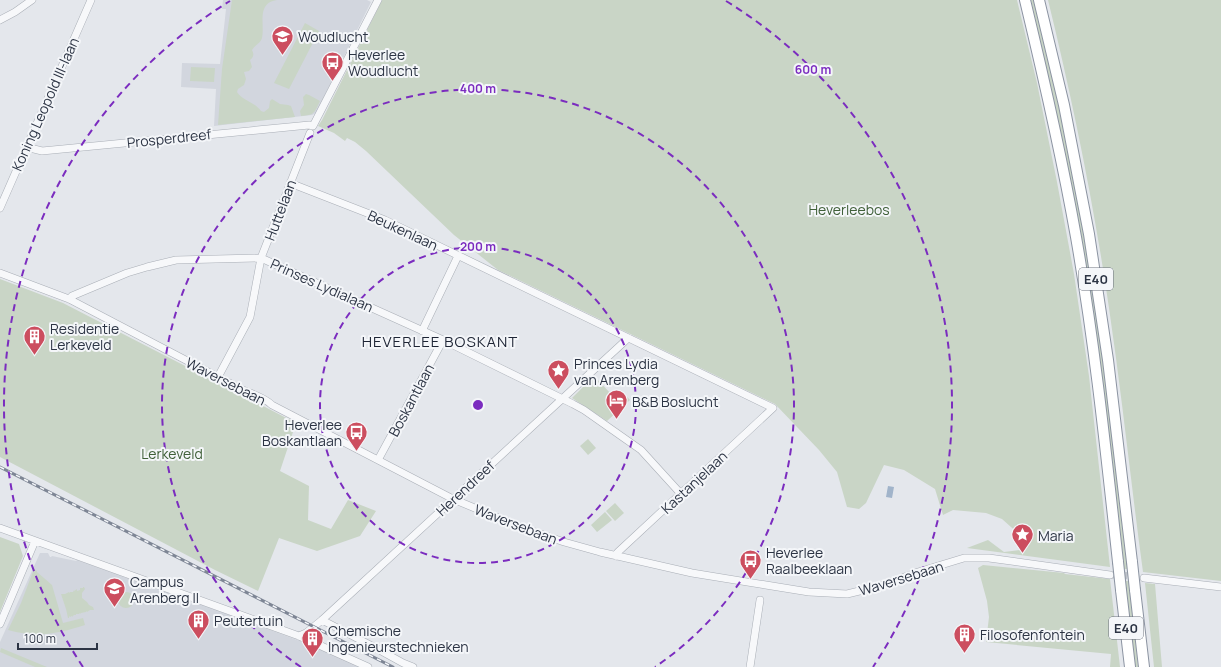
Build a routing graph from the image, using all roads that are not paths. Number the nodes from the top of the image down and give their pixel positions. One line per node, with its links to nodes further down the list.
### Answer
1 (32, 0): 6 (street)
2 (90, 0): 8 (street, Koning Leopold III-laan)
3 (378, 0): 7 (street, Huttelaan)
4 (1026, 0): 37 (highway, E40, bridge)
5 (1039, 0): 38 (highway, E40, bridge)
6 (0, 20)
7 (311, 130): 8 (street, Prosperdreef); 9 (street, Huttelaan)
8 (26, 147): 10 (street, Koning Leopold III-laan)
9 (290, 182): 11 (street, Beukenlaan); 12 (street, Huttelaan)
10 (0, 208)
11 (458, 256): 15 (street); 16 (street, Beukenlaan)
12 (261, 258): 14 (street, Prinses Lydialaan); 15 (street, Prinses Lydialaan); 18 (street, Huttelaan)
13 (0, 273): 14 (street, Waversebaan)
14 (70, 299): 18 (street, Waversebaan)
15 (422, 331): 17 (street, Prinses Lydialaan)
16 (627, 337): 19 (street, Herendreef); 20 (street, Beukenlaan)
17 (443, 340): 19 (street, Prinses Lydialaan); 21 (street, Boskantlaan)
18 (218, 377): 21 (street, Waversebaan)
19 (563, 398): 22 (street, Prinses Lydialaan); 23 (street, Herendreef)
20 (773, 408): 22 (street, Kastanjelaan)
21 (378, 460): 23 (street, Waversebaan)
22 (681, 494): 26 (street, Kastanjelaan)
23 (453, 499): 26 (street, Waversebaan); 31 (street, Herendreef)
24 (0, 528): 25 (street)
25 (35, 541): 32 (street); 33 (street)
26 (616, 556): 27 (street, Waversebaan)
27 (1109, 574)
28 (1144, 578): 29 (street)
29 (1221, 587)
30 (760, 600): 36 (street)
31 (322, 620): 33 (street, Herendreef); 35 (street)
32 (0, 624)
33 (299, 636): 34 (street)
34 (368, 667)
35 (413, 667)
36 (750, 667)
37 (1130, 667)
38 (1144, 667)

